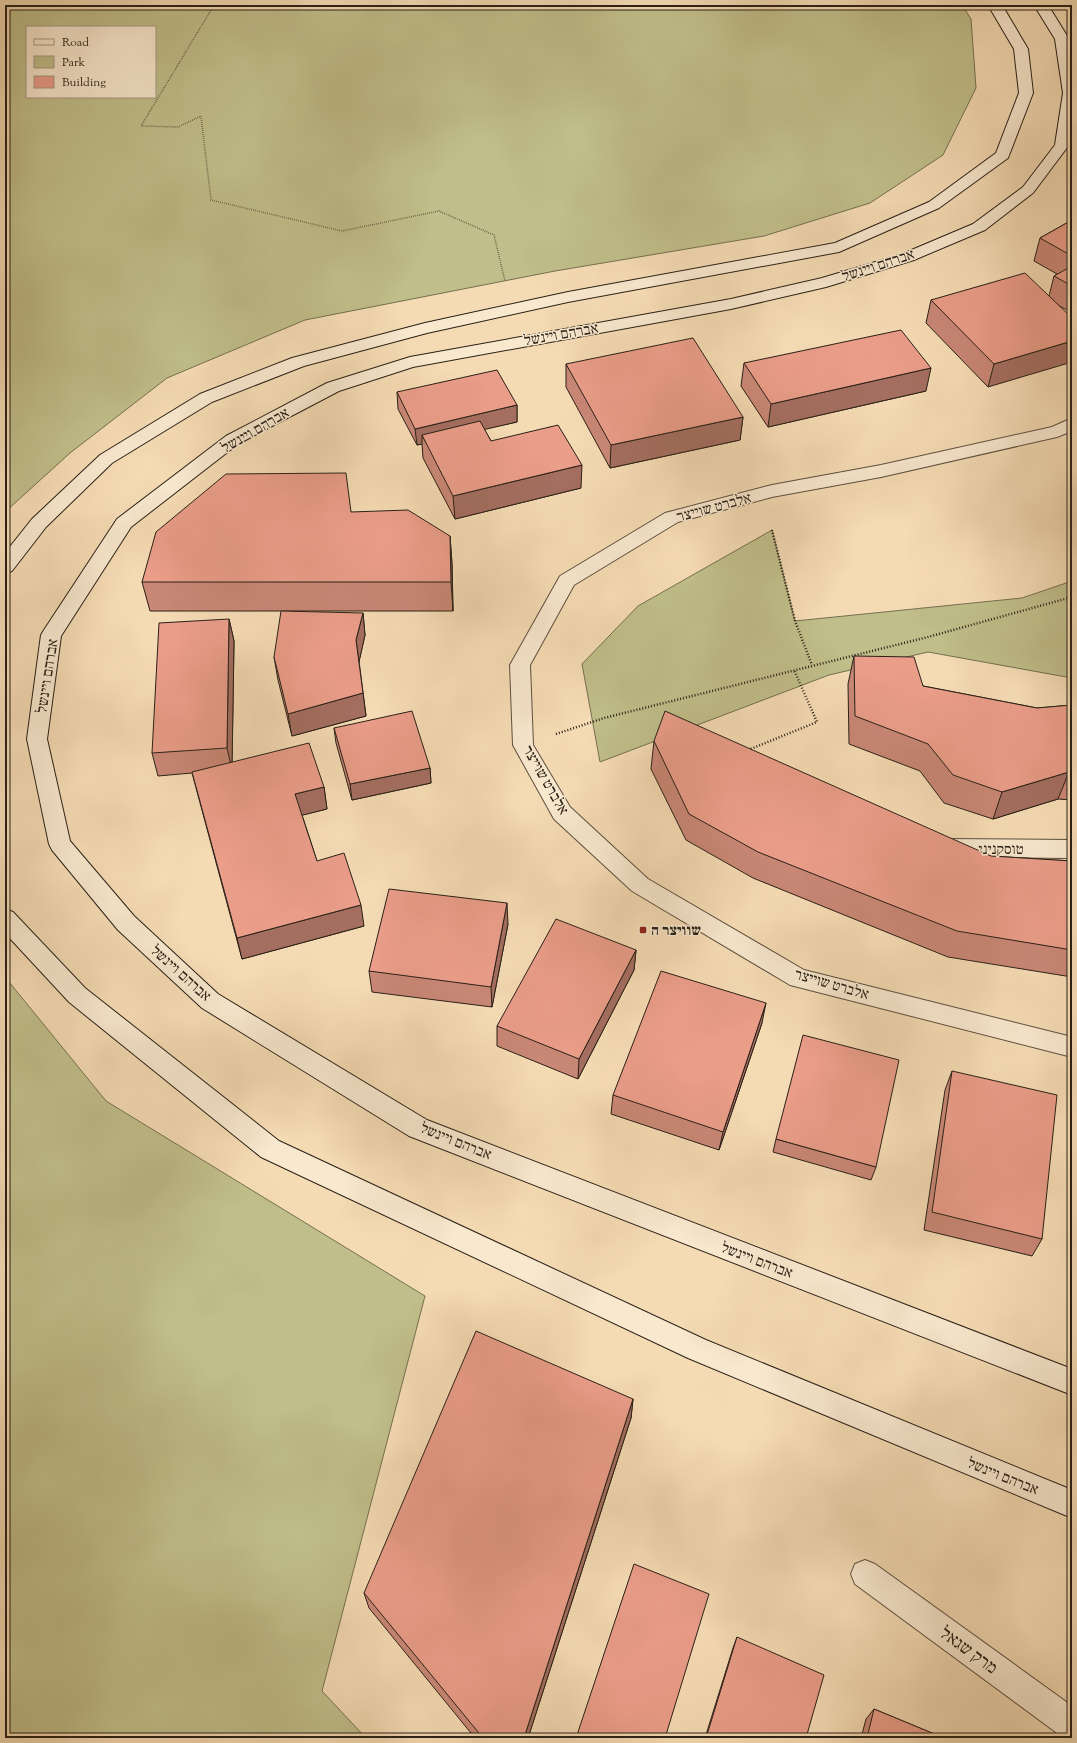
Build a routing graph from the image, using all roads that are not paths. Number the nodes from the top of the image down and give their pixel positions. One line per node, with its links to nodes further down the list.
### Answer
1 (995, 5): 4 (main road, אברהם ויינשל)
2 (1041, 5): 9 (main road, אברהם ויינשל)
3 (1072, 424): 8 (main road, אלברט שוייצר)
4 (5, 566)
5 (924, 839): 6 (main road, טוסקניני)
6 (1072, 849)
7 (5, 918): 10 (main road, אברהם ויינשל)
8 (1072, 1047)
9 (1072, 1382)
10 (1072, 1504)
11 (865, 1574): 12 (main road, מרק שגאל)
12 (1072, 1725)

